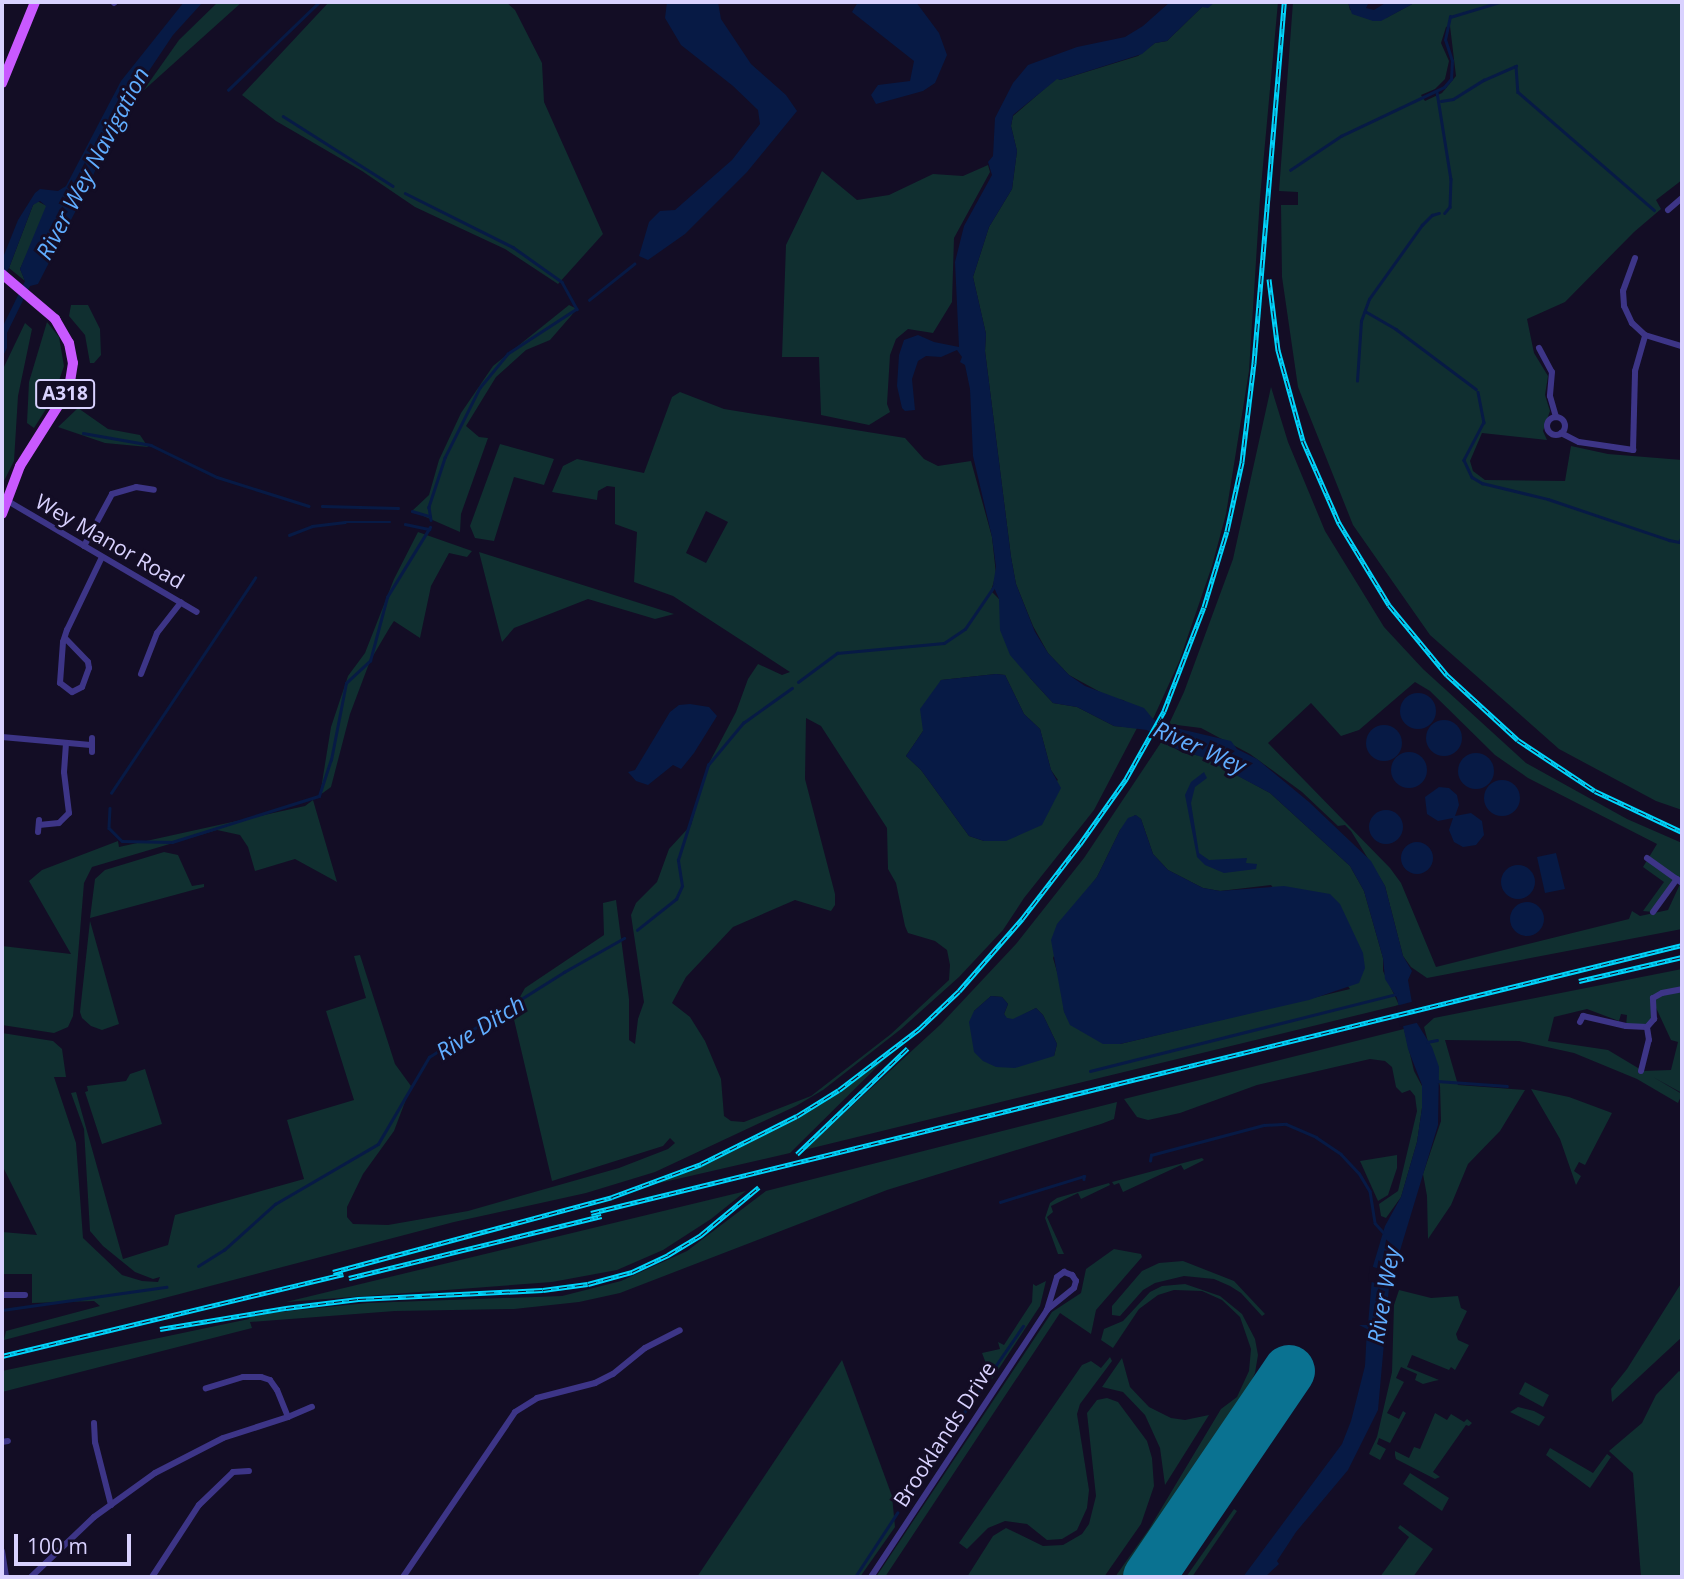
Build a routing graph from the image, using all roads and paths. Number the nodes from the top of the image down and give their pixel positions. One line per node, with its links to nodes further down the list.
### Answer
1 (36, 2): 2 (main road)
2 (2, 83)
3 (1682, 198): 4 (street)
4 (1668, 210)
5 (1635, 258): 7 (street)
6 (4, 276): 13 (main road, A318)
7 (1646, 335): 8 (street); 11 (street)
8 (1682, 346)
9 (1539, 348): 10 (street)
10 (1556, 416): 11 (street); 11 (street)
11 (1561, 433)
12 (154, 490): 15 (street)
13 (6, 500): 14 (main road, A318); 15 (street, Wey Manor Road)
14 (2, 514)
15 (84, 546): 16 (street, Wey Manor Road)
16 (102, 557): 17 (street, Wey Manor Road); 19 (street)
17 (181, 603): 18 (street, Wey Manor Road); 20 (street)
18 (197, 612)
19 (65, 638): 19 (street)
20 (147, 657): 21 (street); 22 (street)
21 (157, 661)
22 (141, 674)
23 (2, 737): 24 (street)
24 (65, 743): 25 (street); 26 (street)
25 (92, 745)
26 (38, 826)
27 (1647, 858): 28 (street)
28 (1680, 881): 29 (street)
29 (1653, 912)
30 (1682, 989): 32 (street)
31 (1580, 1022): 32 (street)
32 (1647, 1027): 33 (street)
33 (1641, 1071)
34 (1055, 1284): 35 (street); 35 (street); 38 (street, Brooklands Drive)
35 (1068, 1293): 38 (street, Brooklands Drive)
36 (2, 1295): 37 (street)
37 (25, 1295)
38 (1047, 1310): 51 (street, Brooklands Drive)
39 (680, 1330): 50 (street)
40 (206, 1388): 42 (street)
41 (312, 1407): 42 (street)
42 (288, 1417): 45 (street)
43 (94, 1423): 45 (street)
44 (249, 1471): 49 (street)
45 (111, 1505): 48 (street)
46 (2, 1551): 47 (street)
47 (6, 1577)
48 (31, 1577)
49 (152, 1577)
50 (403, 1577)
51 (871, 1577)

